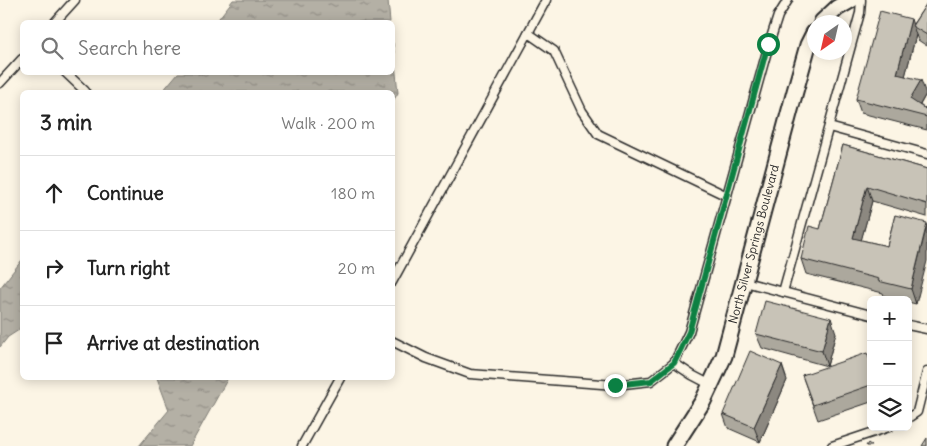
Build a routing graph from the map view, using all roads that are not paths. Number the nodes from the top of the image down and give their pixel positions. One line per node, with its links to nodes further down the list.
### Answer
1 (75, 0): 7 (lane)
2 (546, 0): 8 (lane)
3 (788, 0): 16 (lane)
4 (851, 0): 6 (street)
5 (861, 0): 14 (lane)
6 (830, 15)
7 (58, 20)
8 (528, 33): 16 (lane); 17 (lane)
9 (807, 49): 18 (street, North Silver Springs Boulevard)
10 (20, 61): 12 (lane)
11 (68, 75): 13 (lane)
12 (0, 83)
13 (84, 90)
14 (829, 127): 15 (lane); 19 (lane)
15 (927, 154)
16 (727, 196): 24 (lane)
17 (395, 277)
18 (745, 282): 19 (lane); 27 (street, North Silver Springs Boulevard)
19 (784, 292): 20 (lane)
20 (867, 314)
21 (912, 325): 22 (lane)
22 (927, 329)
23 (395, 342): 24 (lane)
24 (674, 363): 27 (lane)
25 (926, 376): 28 (lane)
26 (339, 380): 30 (lane)
27 (711, 385): 31 (street, North Silver Springs Boulevard)
28 (912, 415)
29 (876, 431): 32 (lane)
30 (302, 446)
31 (674, 446)
32 (832, 446)

